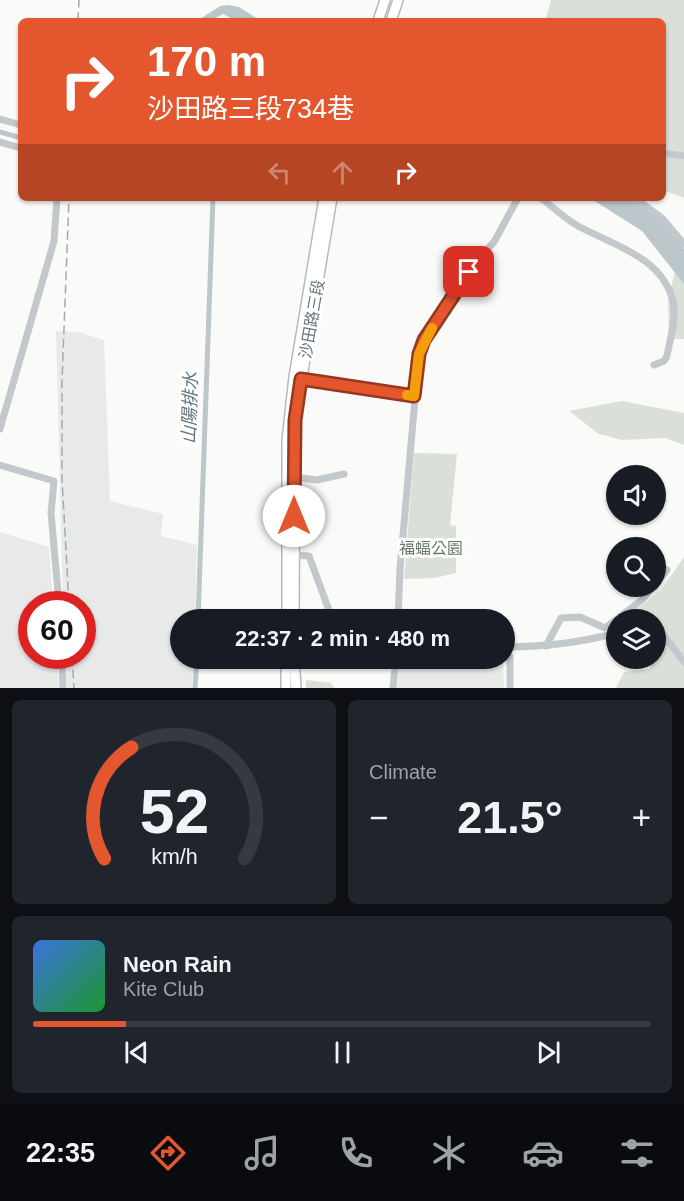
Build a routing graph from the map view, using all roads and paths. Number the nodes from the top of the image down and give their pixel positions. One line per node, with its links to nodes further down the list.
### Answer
1 (385, 0): 3 (main road)
2 (398, 0): 4 (main road)
3 (379, 18)
4 (392, 18)
5 (0, 119): 6 (street)
6 (18, 124)
7 (0, 142): 8 (street)
8 (18, 147)
9 (666, 153): 10 (street)
10 (684, 156)
11 (57, 201): 21 (street)
12 (324, 201): 19 (main road, 沙田路三段)
13 (331, 201): 19 (main road, 沙田路三段)
14 (516, 201): 20 (street)
15 (545, 201): 18 (street)
16 (638, 201): 17 (street)
17 (684, 244)
18 (654, 365)
19 (298, 378): 20 (street); 24 (main road, 沙田路三段); 25 (main road, 沙田路三段)
20 (414, 396): 32 (street)
21 (0, 429)
22 (0, 465): 27 (street)
23 (344, 474): 24 (street)
24 (294, 477): 25 (main road, 沙田路三段)
25 (291, 517): 26 (main road, 沙田路三段); 29 (main road, 沙田路三段)
26 (294, 555): 30 (main road, 沙田路三段); 31 (street)
27 (58, 591)
28 (645, 597): 35 (street)
29 (287, 609)
30 (294, 609)
31 (329, 609)
32 (398, 609)
33 (606, 636): 35 (street)
34 (666, 638): 37 (street)
35 (546, 646): 36 (street)
36 (515, 647)
37 (684, 662)
38 (62, 669): 43 (street)
39 (286, 669): 44 (main road)
40 (295, 669): 45 (main road)
41 (395, 669): 46 (street)
42 (510, 669): 47 (street)
43 (63, 688)
44 (286, 688)
45 (296, 688)
46 (393, 688)
47 (510, 688)

